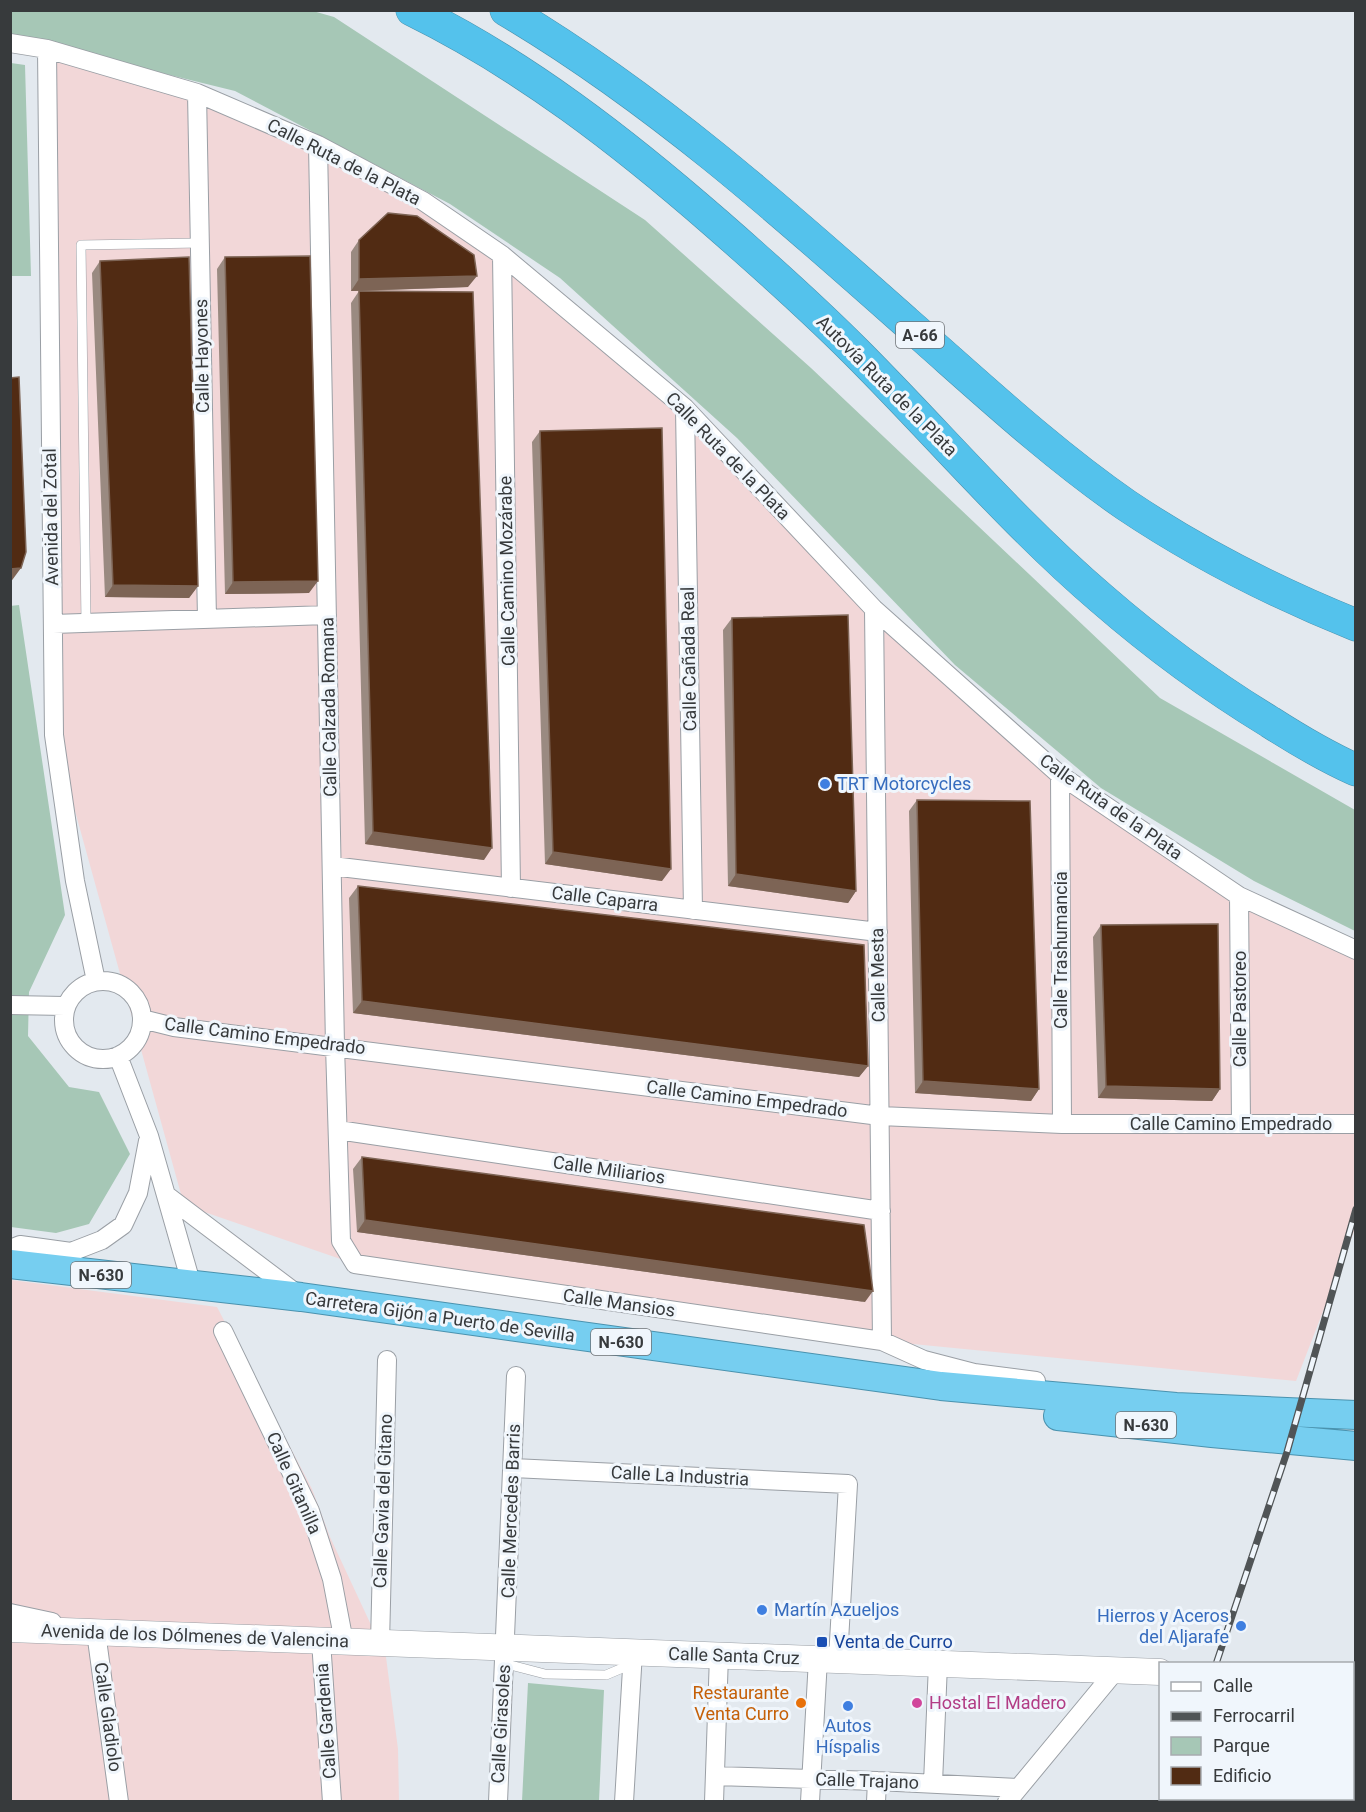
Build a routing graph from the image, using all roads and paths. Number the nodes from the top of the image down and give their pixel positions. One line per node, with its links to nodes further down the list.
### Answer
1 (412, 10): 16 (highway, Autovía Ruta de la Plata)
2 (506, 10): 15 (highway, A-66)
3 (10, 43): 4 (street, Calle Ruta de la Plata)
4 (47, 49): 5 (street, Calle Ruta de la Plata); 14 (street, Avenida del Zotal)
5 (196, 93): 6 (street, Calle Ruta de la Plata); 7 (street, Calle Hayones)
6 (318, 145): 8 (street, Calle Ruta de la Plata); 11 (street, Calle Calzada Romana)
7 (200, 243): 12 (street, Calle Hayones); 13 (lane)
8 (502, 255): 9 (street, Calle Ruta de la Plata); 21 (street, Calle Camino Mozárabe)
9 (685, 408): 10 (street, Calle Ruta de la Plata); 23 (street, Calle Cañada Real)
10 (874, 609): 18 (street, Calle Ruta de la Plata); 24 (street, Calle Mesta)
11 (327, 615): 12 (street); 20 (street, Calle Calzada Romana)
12 (207, 619): 13 (street)
13 (86, 623): 14 (street)
14 (52, 624): 26 (street, Avenida del Zotal)
15 (1356, 625)
16 (1319, 753): 17 (highway, Autovía Ruta de la Plata); 19 (highway)
17 (1356, 770)
18 (1060, 775): 22 (street, Calle Ruta de la Plata); 34 (street, Calle Trashumancia)
19 (1356, 776)
20 (332, 866): 21 (street, Calle Caparra); 30 (street, Calle Calzada Romana)
21 (512, 888): 23 (street, Calle Caparra)
22 (1239, 896): 25 (street, Calle Ruta de la Plata); 33 (street, Calle Pastoreo)
23 (693, 910): 24 (street, Calle Caparra)
24 (878, 932): 32 (street, Calle Mesta)
25 (1356, 950)
26 (96, 981): 28 (street); 29 (street)
27 (10, 1005): 28 (street)
28 (65, 1006): 31 (street)
29 (142, 1019): 30 (street, Calle Camino Empedrado); 31 (street)
30 (335, 1046): 32 (street, Calle Camino Empedrado); 36 (street, Calle Calzada Romana)
31 (118, 1056): 37 (street)
32 (880, 1116): 34 (street, Calle Camino Empedrado); 39 (street, Calle Mesta)
33 (1241, 1123): 34 (street, Calle Camino Empedrado); 35 (street, Calle Camino Empedrado)
34 (1062, 1124)
35 (1356, 1124)
36 (338, 1130): 39 (street, Calle Miliarios); 42 (street, Calle Calzada Romana)
37 (149, 1136): 38 (street); 40 (street)
38 (166, 1195): 43 (street); 44 (street)
39 (881, 1211): 46 (street, Calle Mesta)
40 (10, 1249)
41 (10, 1264): 43 (highway, Carretera Gijón a Puerto de Sevilla / N-630)
42 (355, 1264): 46 (street, Calle Mansios)
43 (192, 1286): 44 (highway, Carretera Gijón a Puerto de Sevilla / N-630)
44 (301, 1297): 49 (highway, Carretera Gijón a Puerto de Sevilla / N-630)
45 (223, 1331): 57 (street, Calle Gitanilla)
46 (882, 1341): 50 (street, Calle Mansios)
47 (387, 1360): 58 (street, Calle Gavia del Gitano)
48 (516, 1376): 53 (street, Calle Mercedes Barris)
49 (941, 1386): 50 (highway, Carretera Gijón a Puerto de Sevilla / N-630); 52 (highway, Carretera Gijón a Puerto de Sevilla / N-630)
50 (1089, 1399): 51 (highway, Carretera Gijón a Puerto de Sevilla)
51 (1356, 1415)
52 (1356, 1446)
53 (513, 1468): 59 (street, Calle Mercedes Barris); 62 (street, Calle La Industria)
54 (10, 1613): 56 (street)
55 (10, 1629): 56 (main road, Avenida de los Dólmenes de Valencina)
56 (94, 1632): 57 (main road, Avenida de los Dólmenes de Valencina); 71 (street, Calle Gladiolo)
57 (332, 1641): 58 (main road, Avenida de los Dólmenes de Valencina); 72 (street, Calle Gardenia)
58 (380, 1643): 59 (main road, Calle Santa Cruz)
59 (505, 1655): 61 (main road, Calle Santa Cruz); 73 (street, Calle Girasoles)
60 (719, 1655): 61 (main road, Calle Santa Cruz); 62 (main road, Calle Santa Cruz); 66 (street)
61 (633, 1658): 74 (street)
62 (828, 1659): 63 (main road, Calle Santa Cruz); 67 (street)
63 (938, 1664): 64 (main road, Calle Santa Cruz); 69 (street)
64 (1117, 1669): 65 (main road, Calle Santa Cruz); 70 (street)
65 (1159, 1672)
66 (715, 1776): 67 (street, Calle Trajano); 75 (street)
67 (811, 1779): 68 (street, Calle Trajano); 76 (street)
68 (877, 1781): 69 (street, Calle Trajano); 77 (street)
69 (933, 1783): 70 (street, Calle Trajano)
70 (1012, 1795)
71 (120, 1802)
72 (332, 1802)
73 (498, 1802)
74 (624, 1802)
75 (714, 1802)
76 (810, 1802)
77 (876, 1802)

